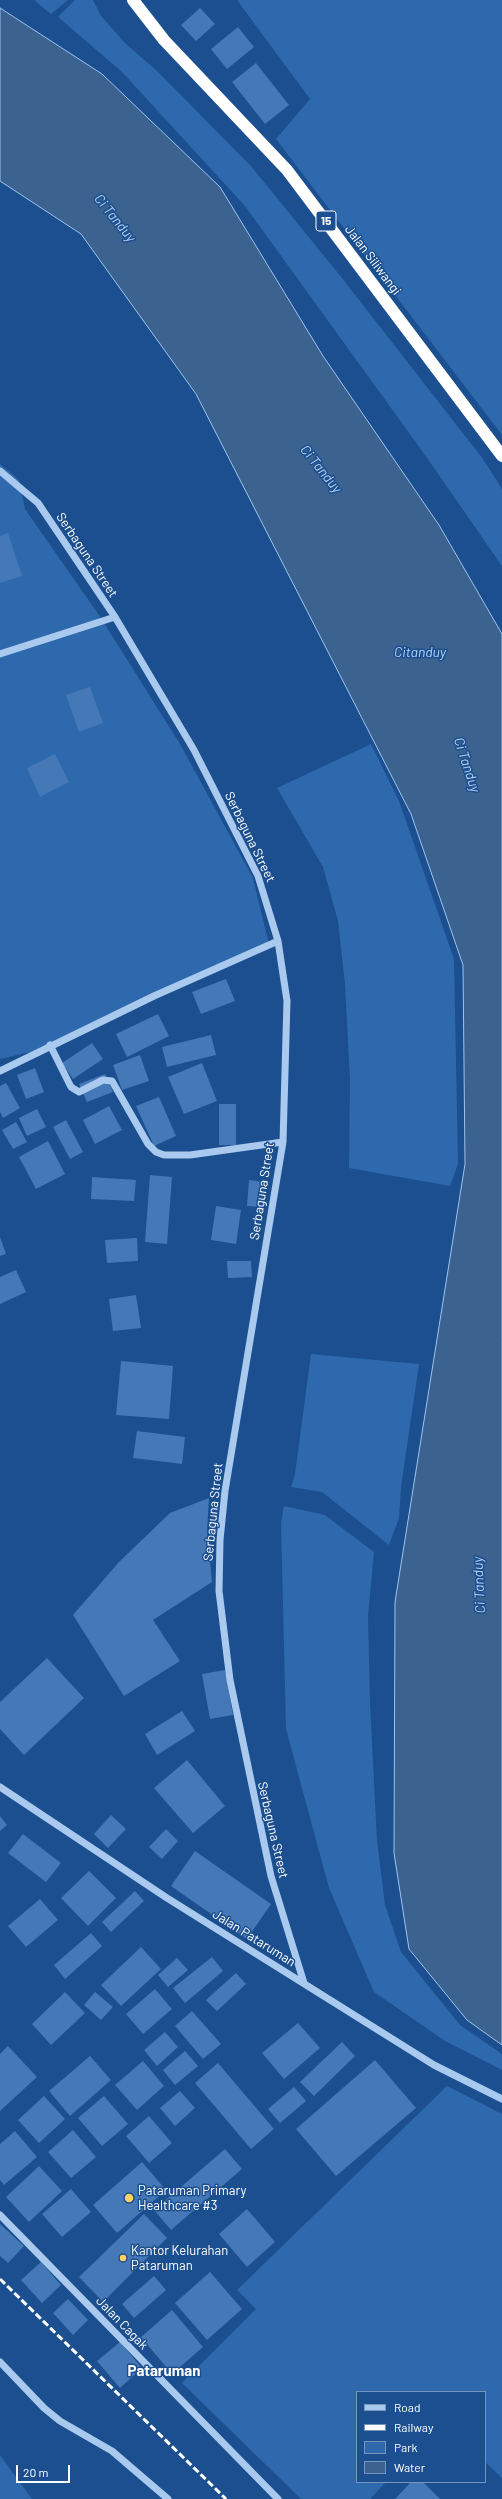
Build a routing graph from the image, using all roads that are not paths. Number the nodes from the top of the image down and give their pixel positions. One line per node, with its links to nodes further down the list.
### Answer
1 (133, 0): 2 (highway, Jalan Siliwangi / 15)
2 (502, 456)
3 (0, 471): 4 (street, Serbaguna Street)
4 (115, 617): 5 (street); 6 (street, Serbaguna Street)
5 (0, 654)
6 (278, 941): 7 (street); 9 (street, Serbaguna Street)
7 (50, 1045): 8 (street); 9 (street)
8 (0, 1071)
9 (283, 1142): 11 (street, Serbaguna Street)
10 (0, 1787): 11 (street, Jalan Pataruman)
11 (304, 1983): 12 (street, Jalan Pataruman)
12 (502, 2099)
13 (0, 2215): 16 (street, Jalan Cagak)
14 (0, 2362): 15 (street)
15 (168, 2499)
16 (278, 2499)

